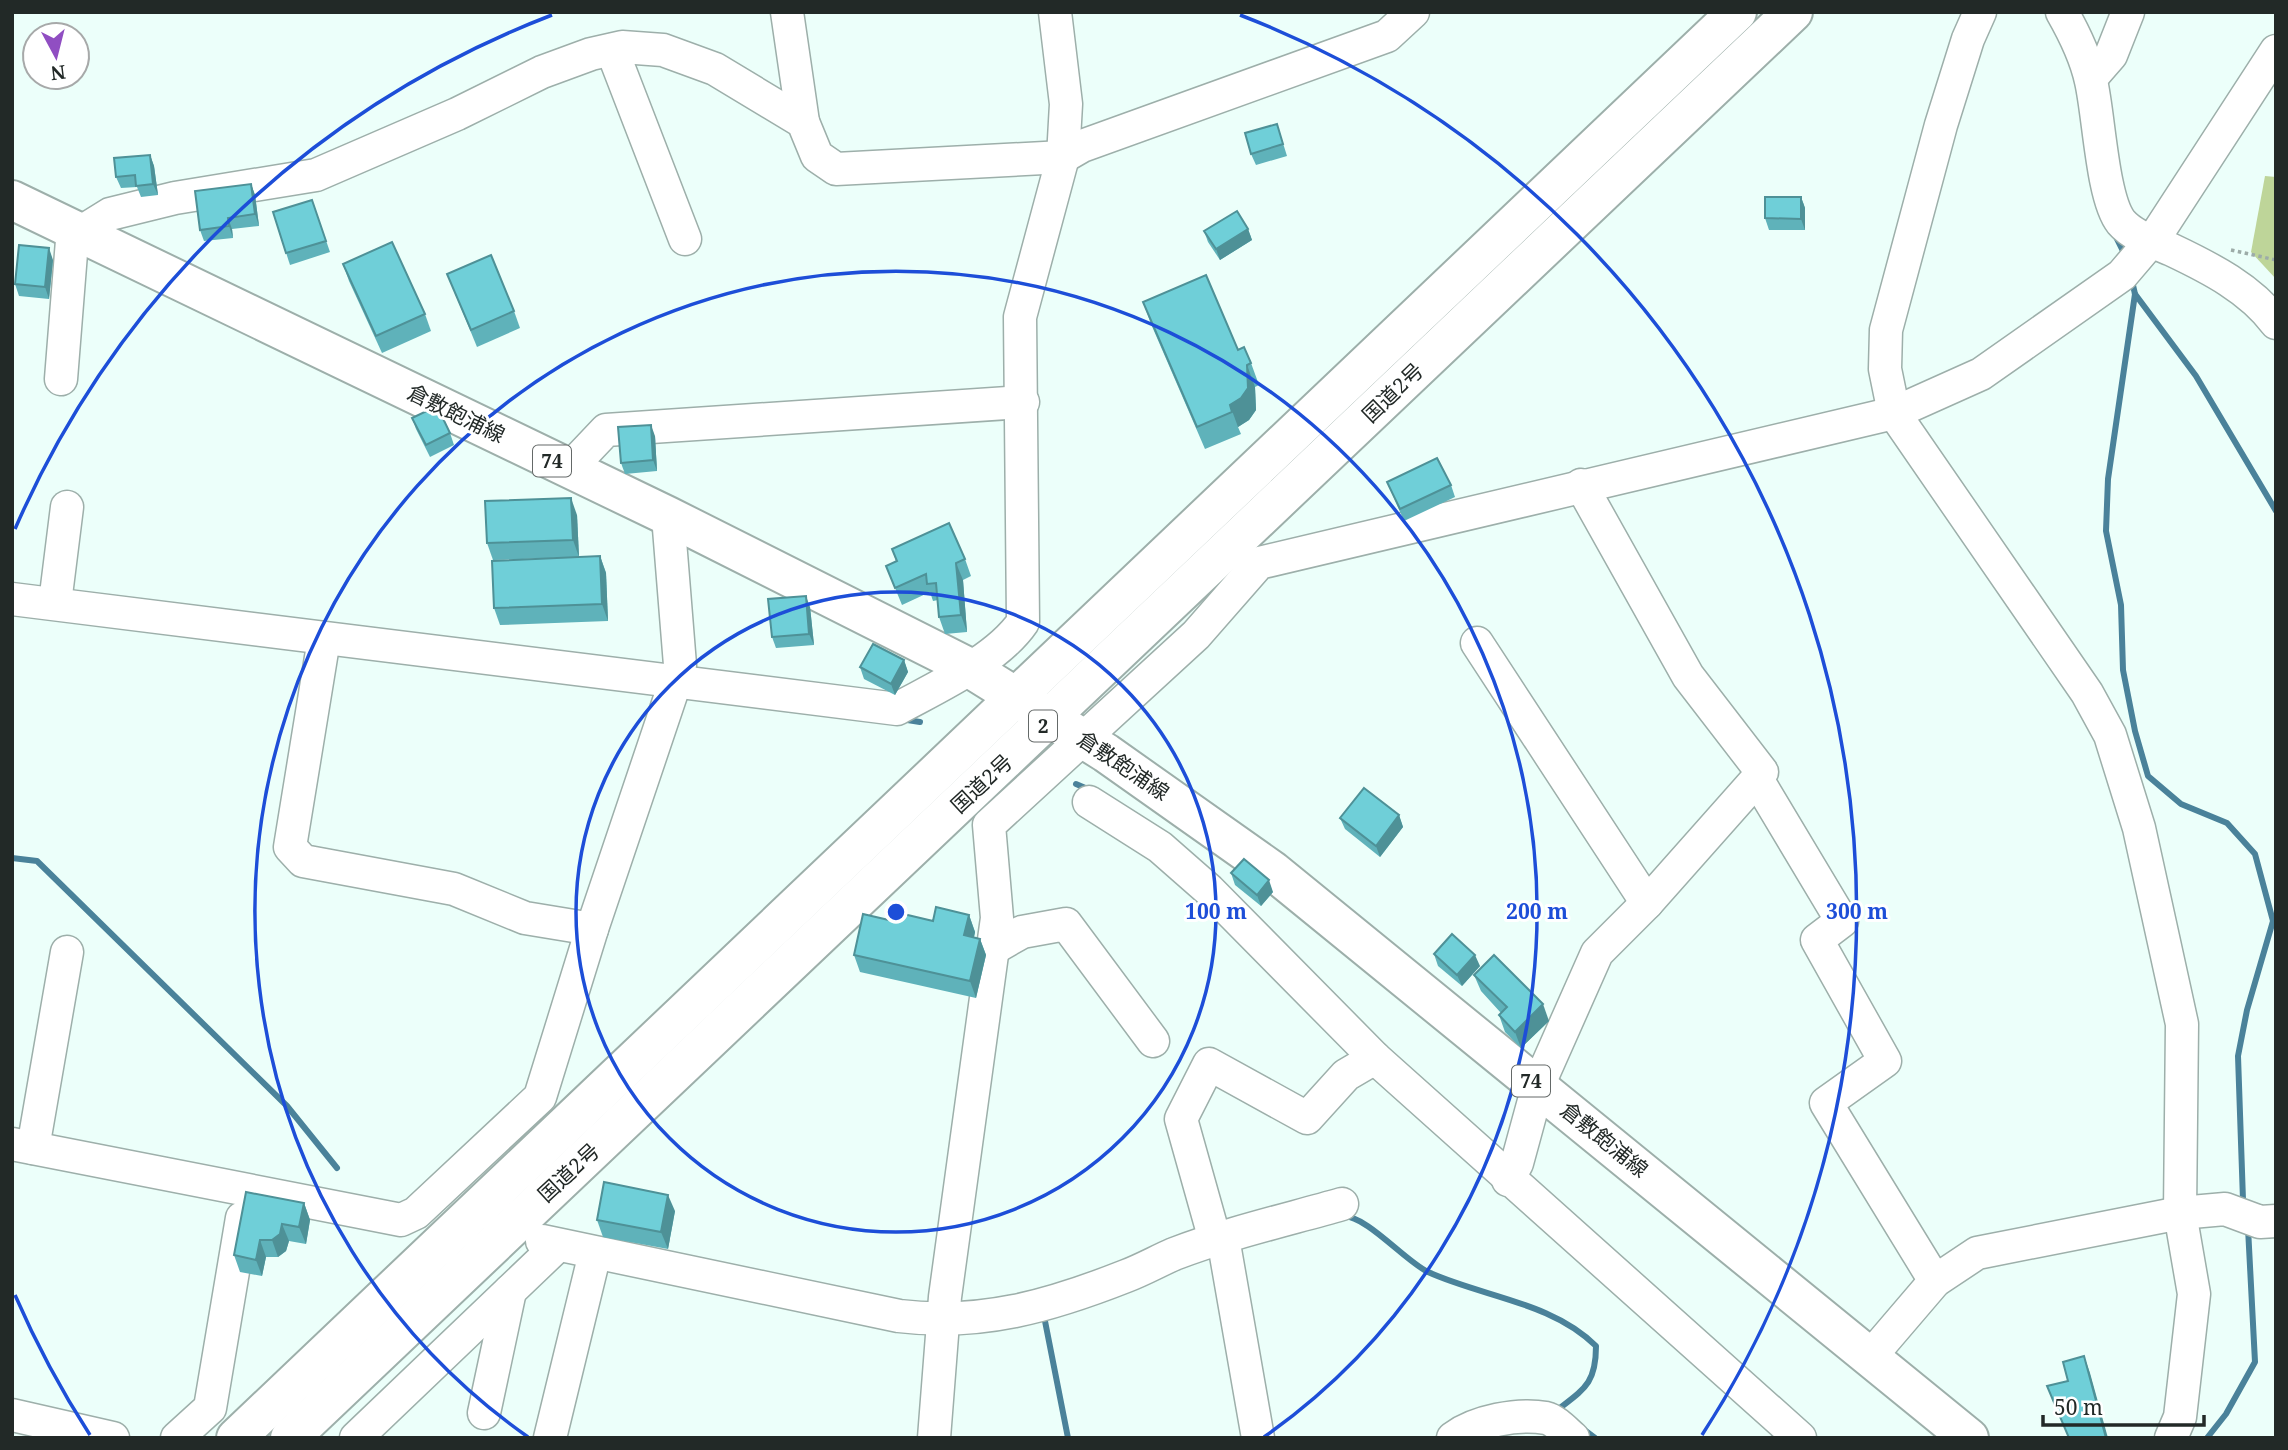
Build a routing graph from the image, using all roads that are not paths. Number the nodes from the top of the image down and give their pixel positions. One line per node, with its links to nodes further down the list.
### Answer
1 (787, 12): 12 (street)
2 (1055, 12): 13 (street)
3 (1413, 12): 13 (street)
4 (1737, 12): 32 (main road, 国道2号 / 2)
5 (1793, 12): 33 (main road, 国道2号 / 2)
6 (1980, 12): 21 (street)
7 (2062, 12): 11 (street)
8 (2128, 12): 11 (street)
9 (612, 50): 12 (street); 15 (street); 16 (street)
10 (2276, 51): 17 (street)
11 (2091, 78): 17 (street)
12 (803, 122): 13 (street)
13 (1063, 157): 20 (street)
14 (12, 200): 15 (main road, 倉敷飽浦線 / 74)
15 (77, 230): 19 (street); 22 (main road, 倉敷飽浦線 / 74)
16 (685, 239)
17 (2150, 242): 18 (street); 21 (street)
18 (2276, 323)
19 (61, 379)
20 (1023, 402): 22 (street); 30 (street)
21 (1894, 413): 23 (street); 48 (street)
22 (569, 469): 25 (main road, 倉敷飽浦線 / 74)
23 (1581, 485): 34 (street); 35 (street)
24 (67, 507): 27 (street)
25 (668, 516): 30 (main road, 倉敷飽浦線 / 74); 31 (street)
26 (12, 598): 27 (street)
27 (54, 603): 29 (street)
28 (1477, 643): 37 (street)
29 (323, 647): 31 (street); 38 (street)
30 (968, 667): 31 (street); 32 (main road, 倉敷飽浦線 / 74)
31 (672, 690): 38 (street)
32 (1016, 697): 33 (main road, 倉敷飽浦線 / 74); 61 (main road, 国道2号 / 2)
33 (1050, 719): 34 (main road, 倉敷飽浦線 / 74); 62 (main road, 国道2号 / 2)
34 (1083, 739): 39 (street); 43 (main road, 倉敷飽浦線 / 74)
35 (1757, 779): 37 (street); 52 (street)
36 (1089, 802): 42 (street)
37 (1647, 903): 43 (street)
38 (592, 929): 46 (street)
39 (993, 948): 41 (street); 54 (street)
40 (67, 952): 44 (street)
41 (1153, 1041)
42 (1375, 1058): 45 (street); 50 (street)
43 (1538, 1086): 45 (street); 55 (main road, 倉敷飽浦線 / 74)
44 (22, 1146): 46 (street)
45 (1512, 1173): 58 (street)
46 (247, 1189): 60 (street)
47 (1342, 1204): 50 (street)
48 (2180, 1213): 49 (street); 52 (street); 70 (street)
49 (2276, 1222)
50 (1219, 1239): 54 (street); 66 (street)
51 (593, 1262): 53 (street); 54 (street); 64 (street)
52 (1935, 1281): 55 (street)
53 (510, 1291): 56 (street); 63 (street)
54 (943, 1320): 65 (street)
55 (1870, 1357): 69 (main road, 倉敷飽浦線 / 74)
56 (484, 1413)
57 (12, 1415): 59 (street)
58 (1793, 1436)
59 (113, 1438)
60 (177, 1438)
61 (236, 1438)
62 (290, 1438)
63 (356, 1438)
64 (550, 1438)
65 (934, 1438)
66 (1258, 1438)
67 (1453, 1438): 68 (street)
68 (1573, 1438)
69 (1969, 1438)
70 (2171, 1438)

